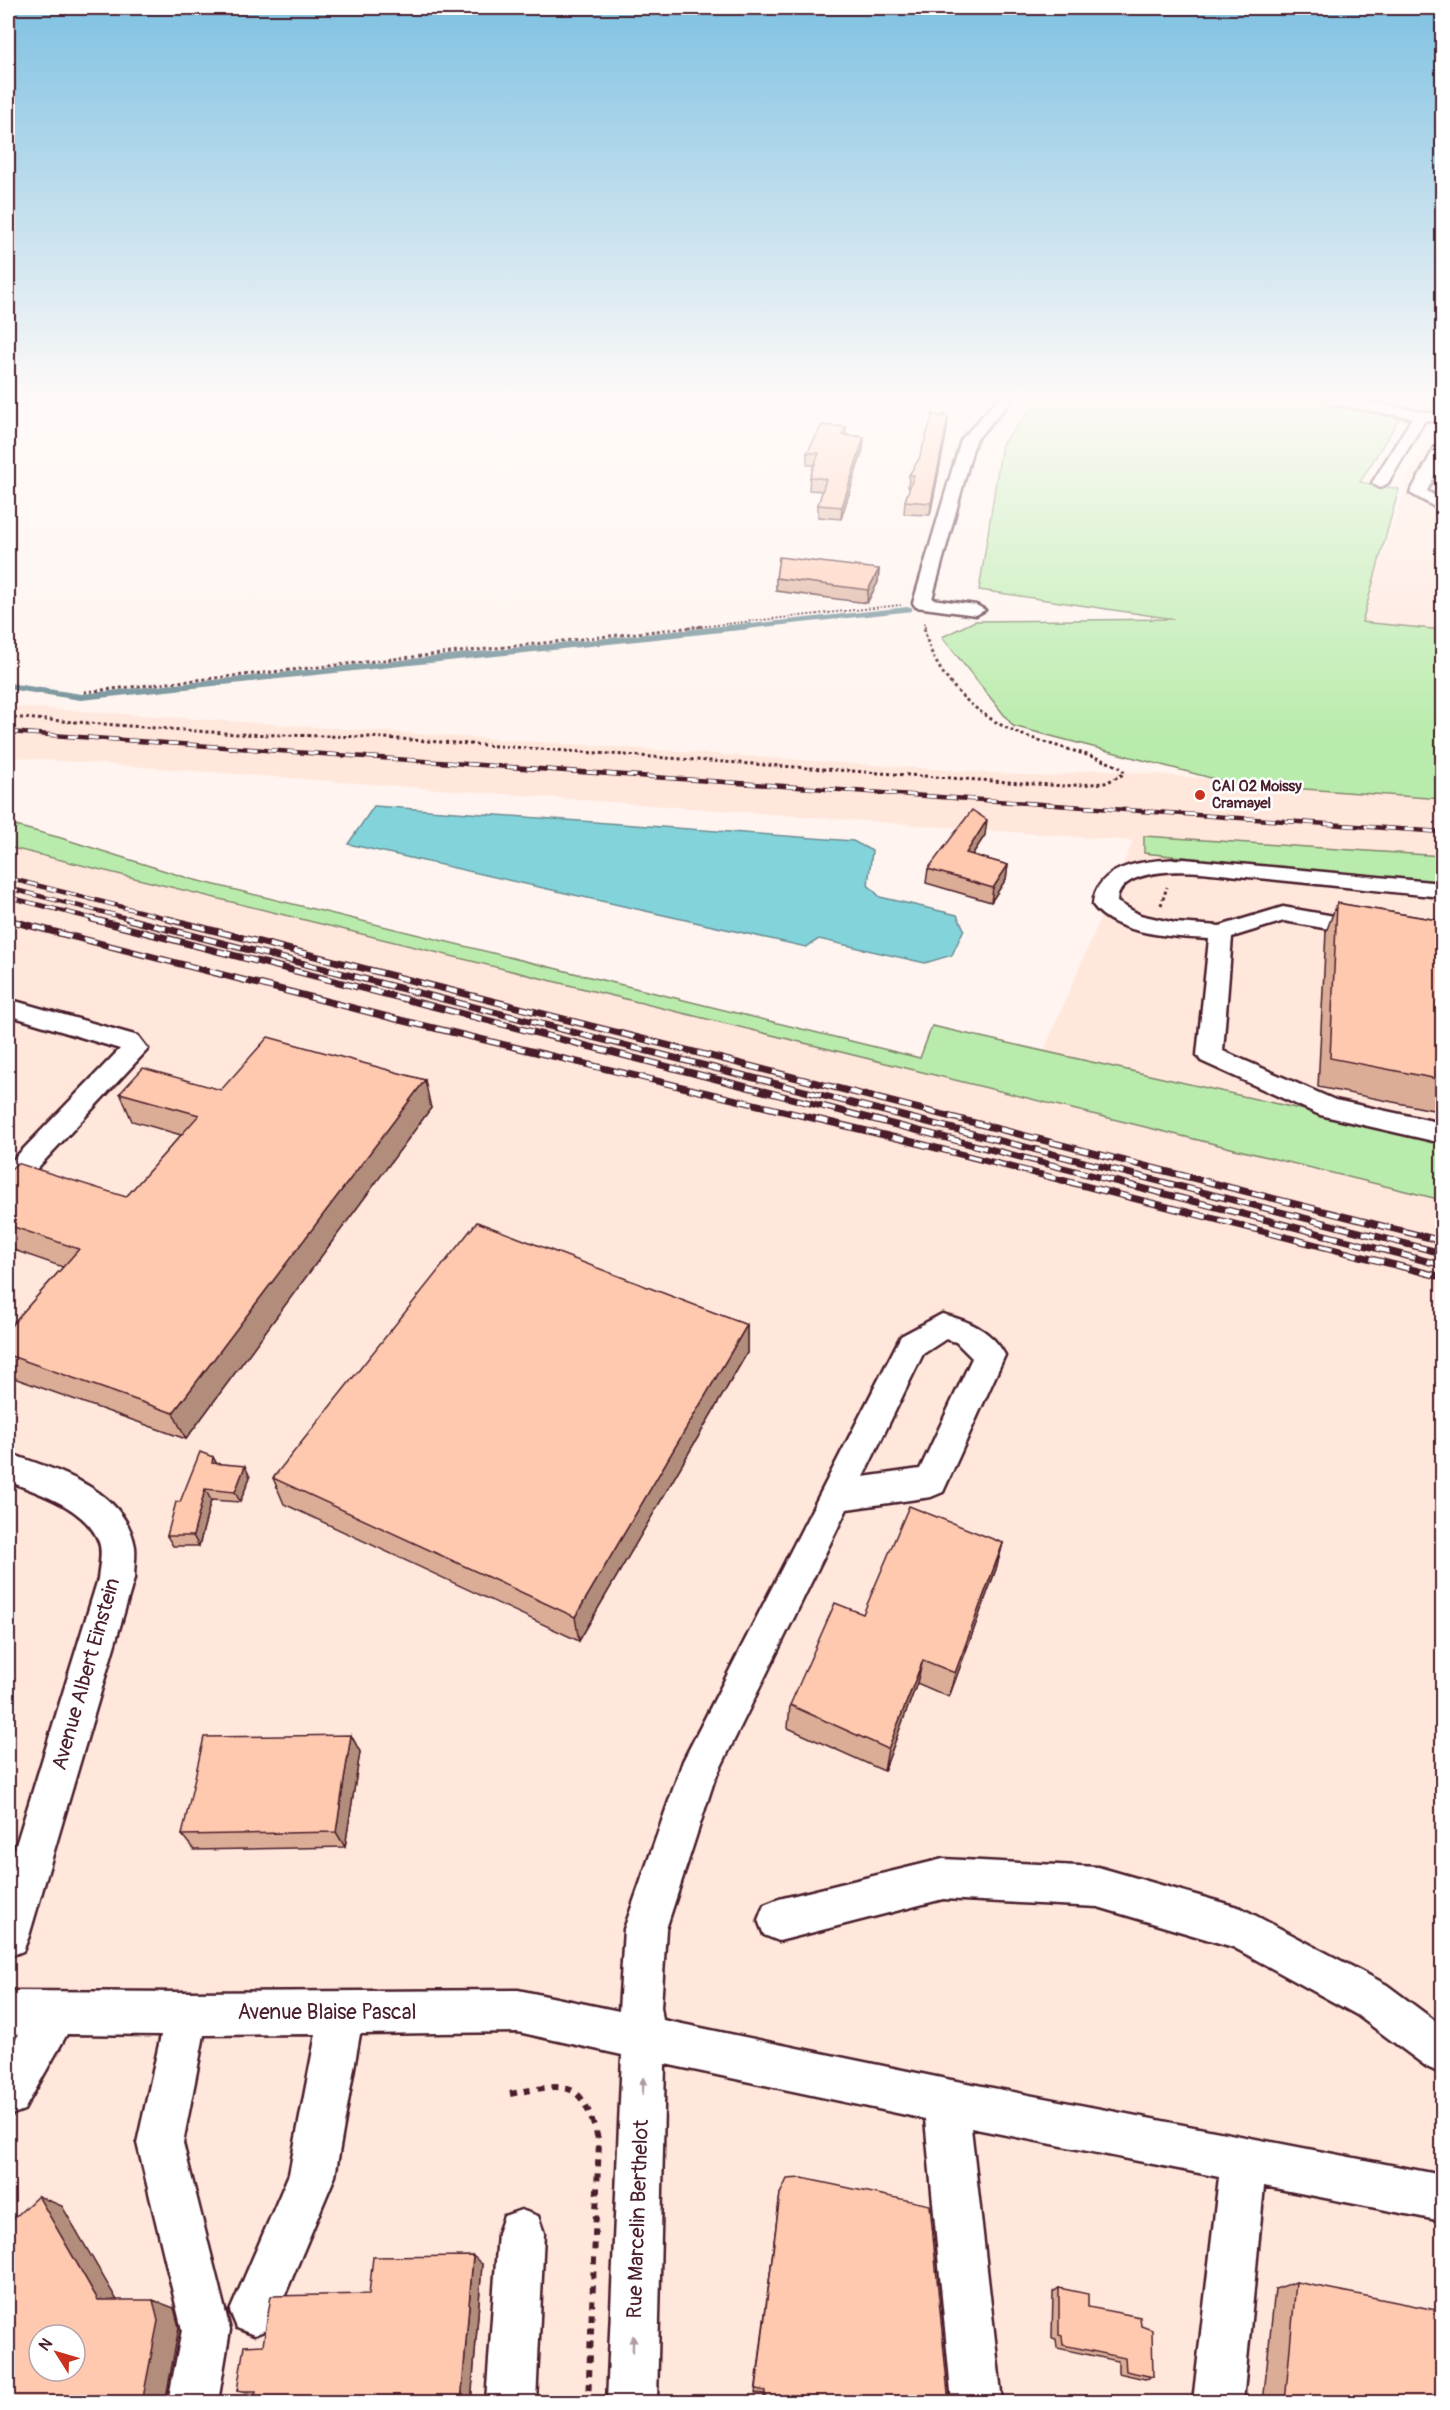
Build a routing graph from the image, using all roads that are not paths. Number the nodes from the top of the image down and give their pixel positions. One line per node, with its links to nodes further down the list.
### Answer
1 (948, 512): 2 (street)
2 (976, 610)
3 (1443, 890): 4 (street)
4 (1221, 933): 5 (street); 7 (street)
5 (1443, 942)
6 (8, 1007): 8 (street)
7 (1443, 1133)
8 (13, 1168)
9 (8, 1467): 12 (street, Avenue Albert Einstein)
10 (837, 1496): 10 (street, Rue Marcelin Berthelot); 17 (street, Rue Marcelin Berthelot)
11 (779, 1920): 18 (street)
12 (8, 1936)
13 (8, 2012): 14 (street, Avenue Blaise Pascal)
14 (56, 2012): 16 (street, Avenue Blaise Pascal); 19 (street)
15 (342, 2013): 16 (street, Avenue Blaise Pascal); 17 (street, Avenue Blaise Pascal); 24 (street)
16 (187, 2014): 25 (street)
17 (644, 2036): 20 (street, Avenue Blaise Pascal); 27 (street, Rue Marcelin Berthelot, one-way to 17)
18 (1443, 2052)
19 (8, 2094)
20 (946, 2101): 21 (street, Avenue Blaise Pascal); 28 (street)
21 (1244, 2159): 22 (street, Avenue Blaise Pascal); 29 (street)
22 (1443, 2198)
23 (522, 2233): 26 (street)
24 (254, 2311)
25 (194, 2403)
26 (511, 2403)
27 (632, 2403)
28 (977, 2403)
29 (1218, 2403)

